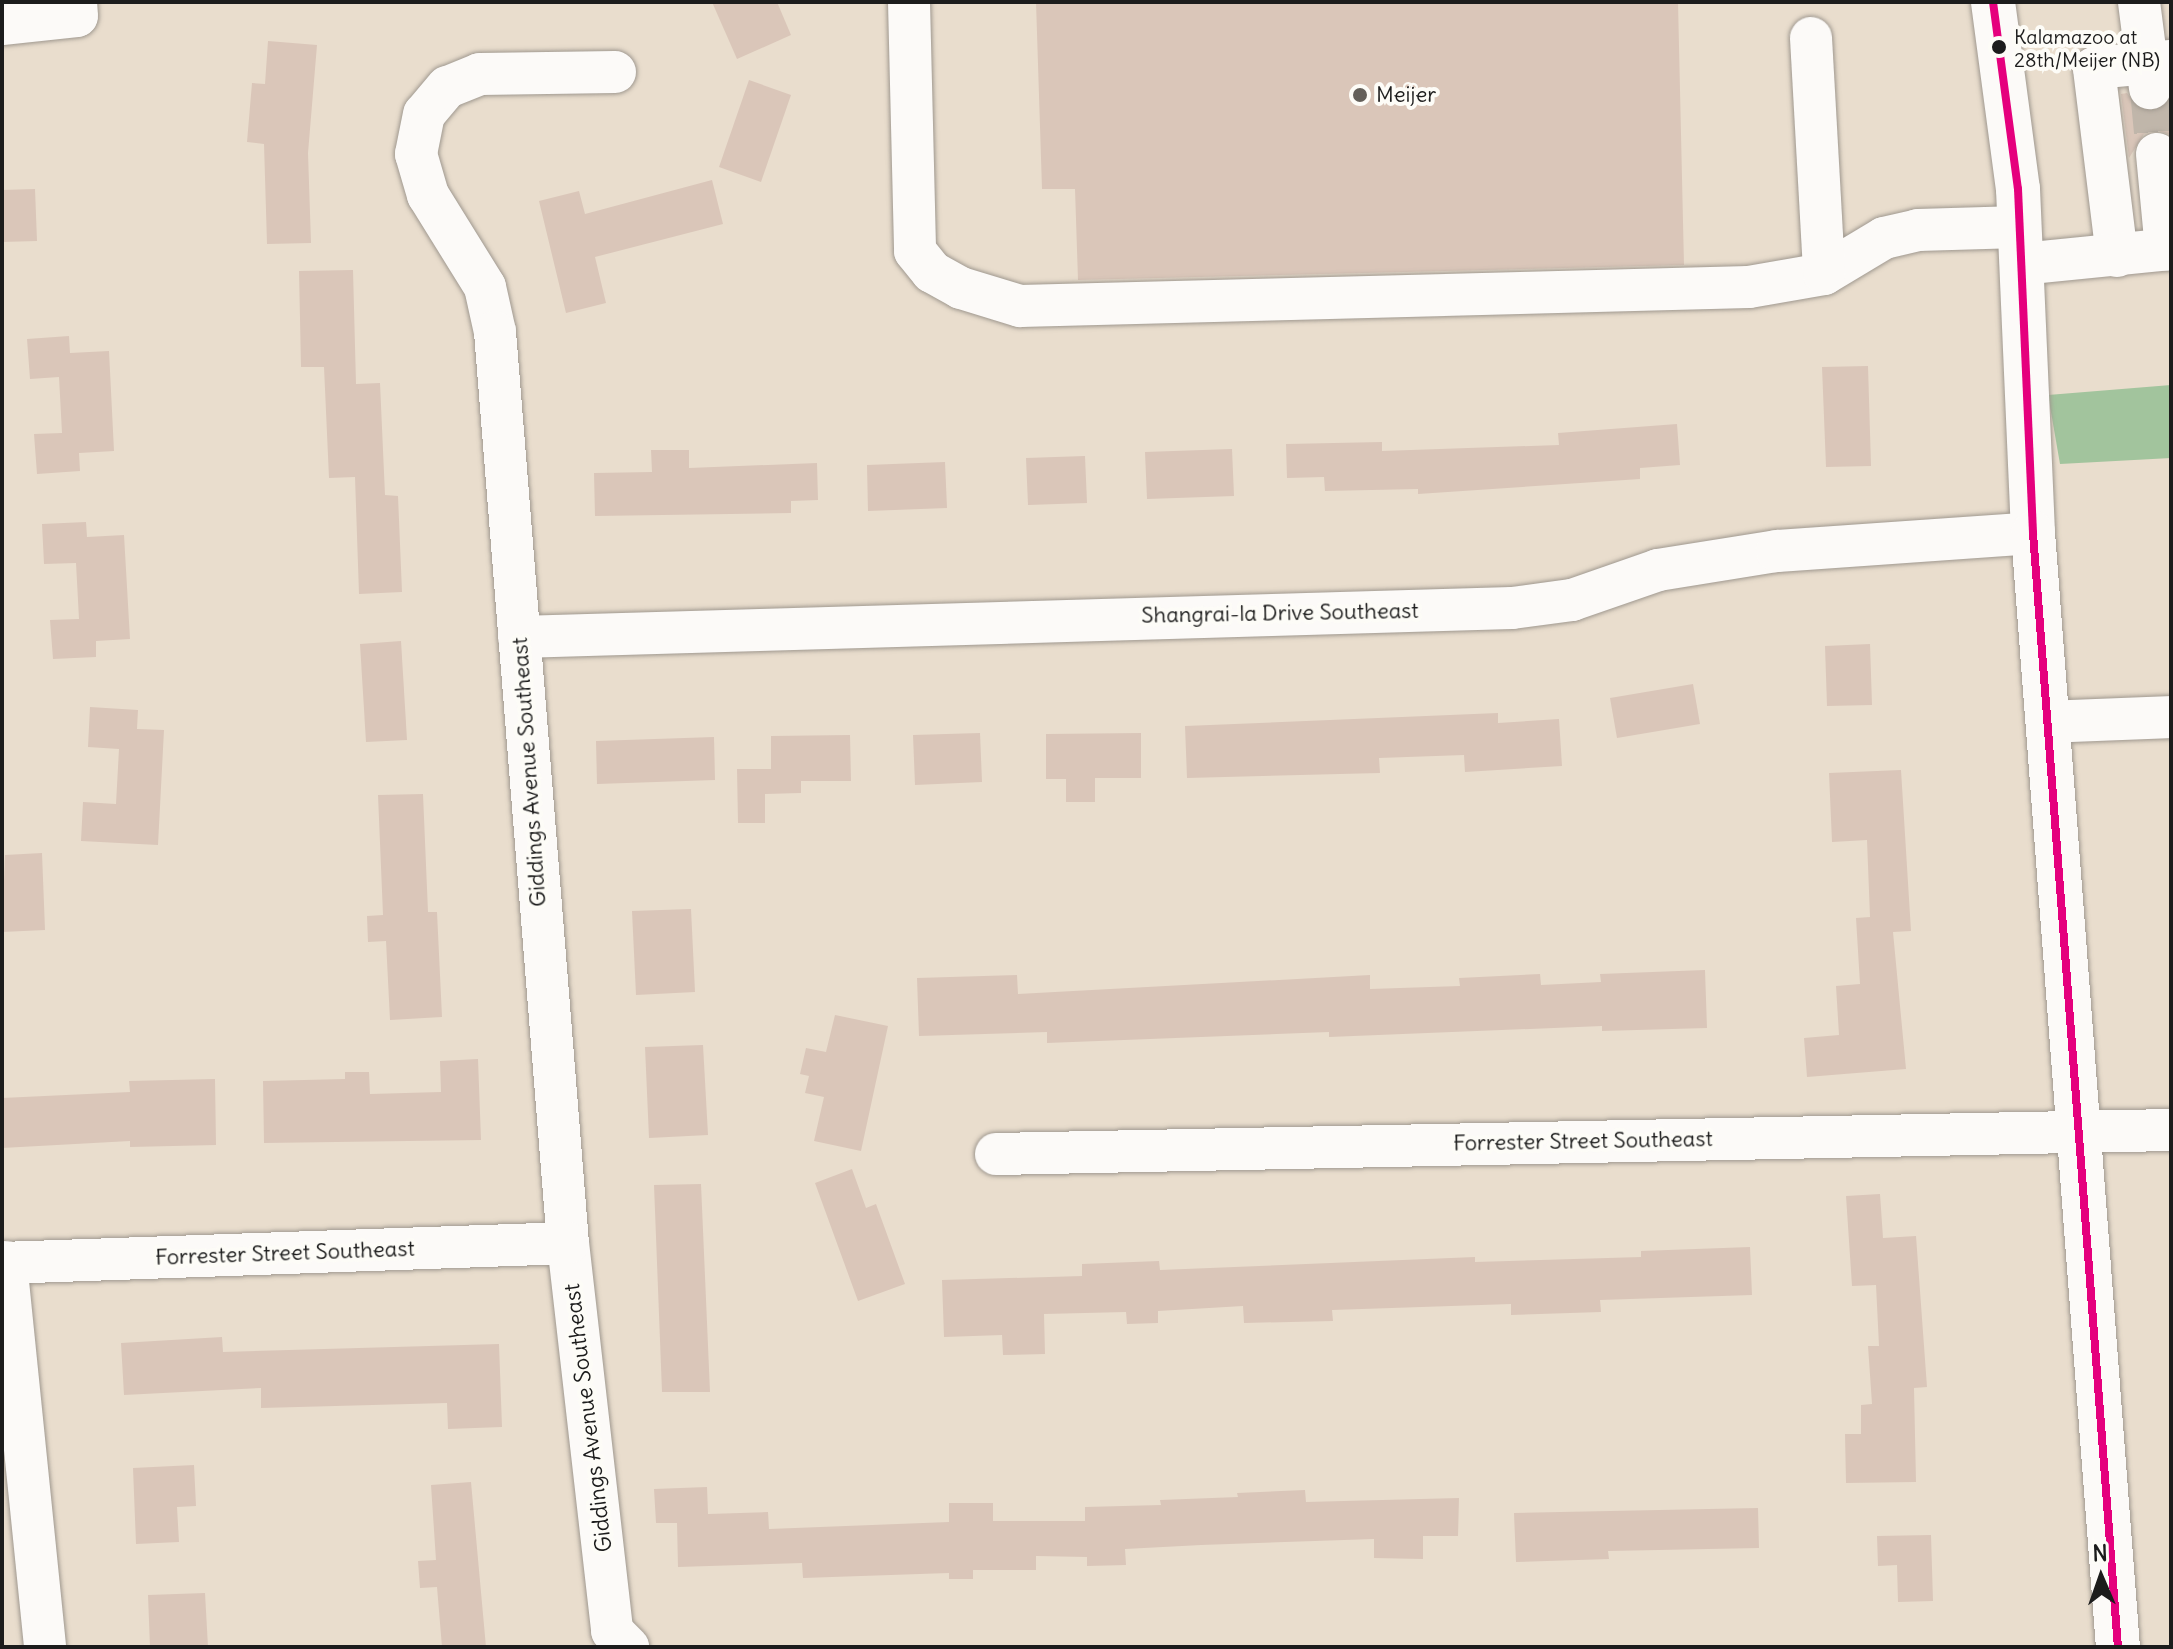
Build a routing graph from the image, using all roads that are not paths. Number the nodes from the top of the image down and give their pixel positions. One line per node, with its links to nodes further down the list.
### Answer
1 (76, 2): 5 (street)
2 (909, 2): 13 (street)
3 (1993, 2): 10 (main road)
4 (2139, 2): 7 (street)
5 (2, 24)
6 (1811, 38): 13 (street)
7 (2156, 71): 12 (street)
8 (615, 72): 15 (street, Giddings Avenue Southeast)
9 (2157, 154): 11 (street)
10 (2020, 245): 12 (street); 13 (street); 14 (main road)
11 (2168, 250): 12 (street)
12 (2117, 256)
13 (1824, 274)
14 (2033, 533): 15 (street, Shangrai-la Drive Southeast); 17 (main road)
15 (519, 637): 21 (street, Giddings Avenue Southeast)
16 (2171, 717): 17 (street)
17 (2047, 722): 19 (main road)
18 (2171, 1130): 19 (street, Forrester Street Southeast)
19 (2080, 1133): 20 (street, Forrester Street Southeast); 25 (main road)
20 (996, 1154)
21 (568, 1243): 22 (street, Forrester Street Southeast); 24 (street, Giddings Avenue Southeast)
22 (4, 1262): 23 (street)
23 (45, 1647)
24 (628, 1647)
25 (2118, 1647)

